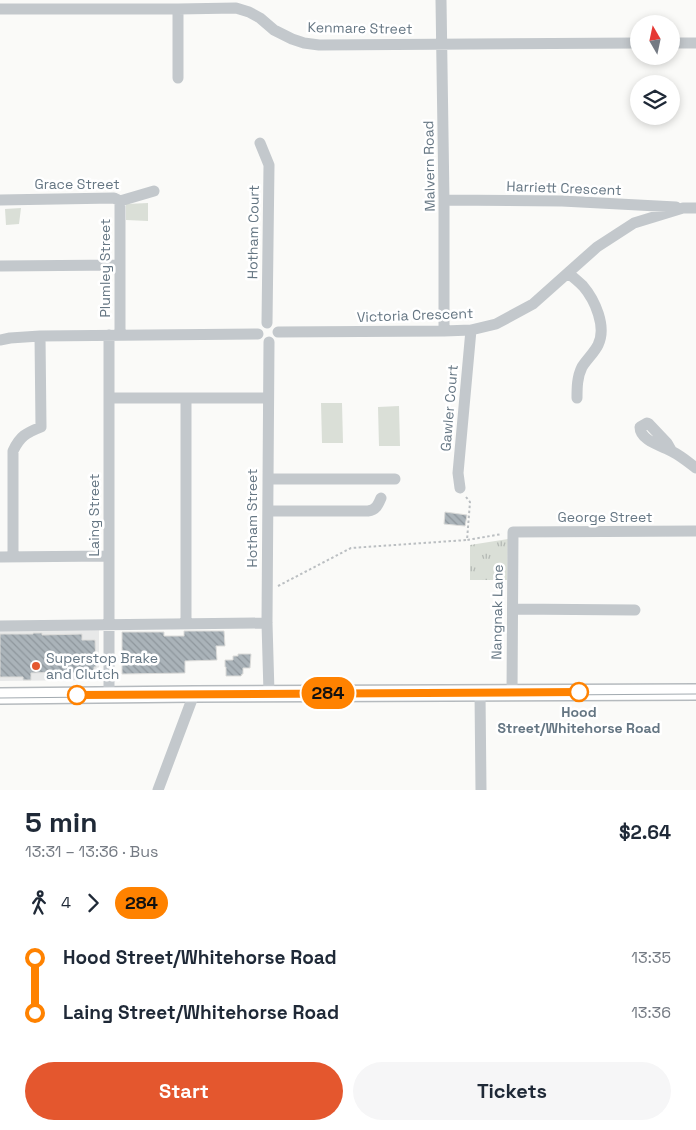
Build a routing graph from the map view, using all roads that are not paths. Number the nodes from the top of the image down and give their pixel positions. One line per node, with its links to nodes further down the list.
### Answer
1 (441, 0): 8 (street, Malvern Road)
2 (230, 4): 4 (street, Kenmare Street); 8 (street, Kenmare Street)
3 (0, 9): 4 (street, Kenmare Street)
4 (178, 9): 9 (street)
5 (630, 43): 8 (street, Kenmare Street)
6 (680, 43): 7 (street)
7 (696, 43)
8 (442, 45): 13 (street, Malvern Road)
9 (178, 78)
10 (260, 143): 20 (street, Hotham Court)
11 (154, 191): 14 (street, Grace Street)
12 (0, 200): 14 (street, Grace Street)
13 (444, 200): 15 (street, Harriett Crescent); 23 (street, Malvern Road)
14 (120, 201): 17 (street, Plumley Street)
15 (682, 208): 16 (street, Victoria Crescent); 19 (street, Victoria Crescent)
16 (696, 208)
17 (120, 264): 18 (street); 25 (street, Plumley Street)
18 (0, 266)
19 (568, 273): 21 (street, Victoria Crescent); 32 (street)
20 (267, 323): 22 (street); 24 (street)
21 (470, 330): 23 (street, Victoria Crescent); 37 (street, Gawler Court)
22 (278, 332): 23 (street, Victoria Crescent); 28 (street)
23 (444, 332)
24 (258, 334): 25 (street); 28 (street)
25 (115, 335): 26 (street); 29 (street, Laing Street)
26 (40, 336): 27 (street); 44 (street)
27 (0, 340)
28 (269, 342): 31 (street, Hotham Street)
29 (109, 398): 30 (street); 42 (street, Laing Street)
30 (186, 398): 31 (street); 48 (street)
31 (268, 398): 35 (street, Hotham Street)
32 (577, 398)
33 (671, 450): 34 (street)
34 (696, 468)
35 (268, 479): 36 (street); 39 (street, Hotham Street)
36 (396, 479)
37 (460, 488)
38 (382, 498): 39 (street)
39 (268, 511): 47 (street, Hotham Street)
40 (696, 531): 41 (street, George Street)
41 (513, 532): 45 (street, Nangnak Lane)
42 (109, 556): 44 (street); 49 (street, Laing Street)
43 (0, 557): 44 (street)
44 (13, 557)
45 (513, 609): 46 (street); 54 (street, Nangnak Lane)
46 (635, 610)
47 (267, 622): 48 (street); 52 (street, Hotham Street)
48 (186, 624): 49 (street)
49 (109, 625): 50 (street); 55 (street, Laing Street)
50 (0, 626)
51 (696, 692): 54 (main road)
52 (269, 693): 53 (main road); 56 (main road)
53 (480, 693): 54 (main road); 59 (street)
54 (512, 693)
55 (109, 694): 56 (main road); 57 (main road)
56 (194, 694): 58 (street)
57 (0, 696)
58 (158, 790)
59 (481, 790)

